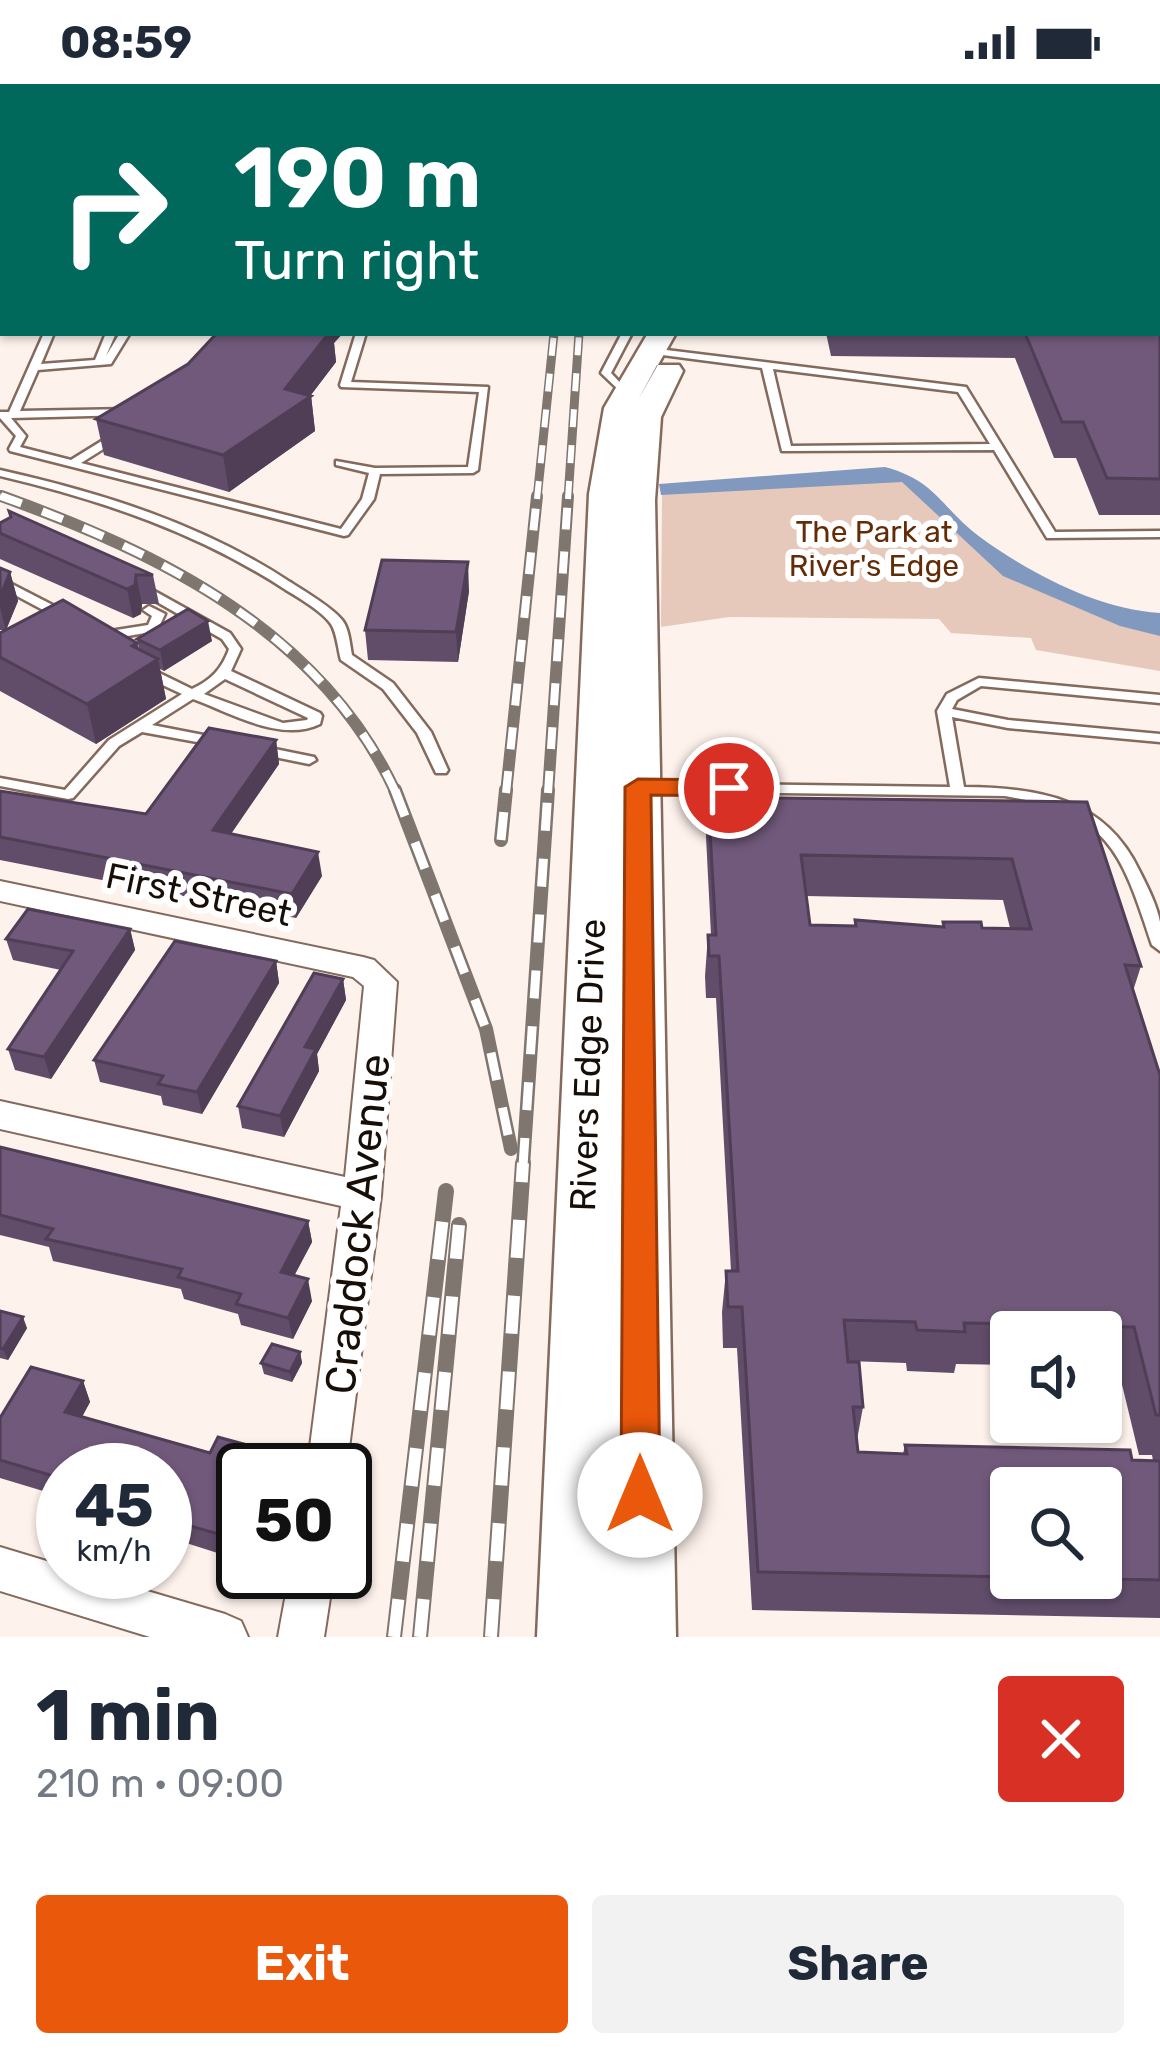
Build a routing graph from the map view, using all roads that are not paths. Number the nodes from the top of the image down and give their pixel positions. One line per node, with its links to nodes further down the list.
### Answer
1 (48, 336): 8 (lane)
2 (110, 336): 6 (lane)
3 (124, 336): 6 (lane)
4 (360, 336): 13 (lane)
5 (662, 341): 7 (lane); 15 (main road); 15 (main road)
6 (86, 365): 8 (lane)
7 (767, 366): 10 (lane); 10 (lane)
8 (36, 367): 9 (lane)
9 (6, 414): 12 (lane); 12 (lane)
10 (995, 447): 16 (lane)
11 (340, 463): 13 (lane)
12 (72, 464): 13 (lane)
13 (375, 471)
14 (0, 473): 30 (lane)
15 (622, 497): 32 (main road, Rivers Edge Drive)
16 (1160, 534)
17 (0, 582): 20 (lane)
18 (135, 584): 23 (lane)
19 (149, 610): 20 (lane)
20 (63, 616): 21 (lane)
21 (42, 625)
22 (133, 666): 24 (lane)
23 (224, 674): 24 (lane); 24 (lane)
24 (192, 694): 27 (lane)
25 (1160, 699): 26 (lane)
26 (944, 711): 28 (lane); 33 (lane)
27 (139, 727): 29 (lane); 31 (lane)
28 (1160, 738)
29 (309, 760)
30 (441, 770)
31 (0, 782)
32 (616, 787): 33 (lane); 44 (main road, Rivers Edge Drive); 45 (main road, Rivers Edge Drive)
33 (958, 791): 35 (lane)
34 (0, 892): 36 (street, First Street)
35 (1160, 945)
36 (378, 979): 38 (street, Craddock Avenue)
37 (0, 1115): 38 (street)
38 (363, 1196): 39 (street, Craddock Avenue)
39 (331, 1443)
40 (0, 1570): 42 (street)
41 (308, 1599): 43 (street)
42 (225, 1637)
43 (302, 1637)
44 (572, 1637)
45 (641, 1637)

